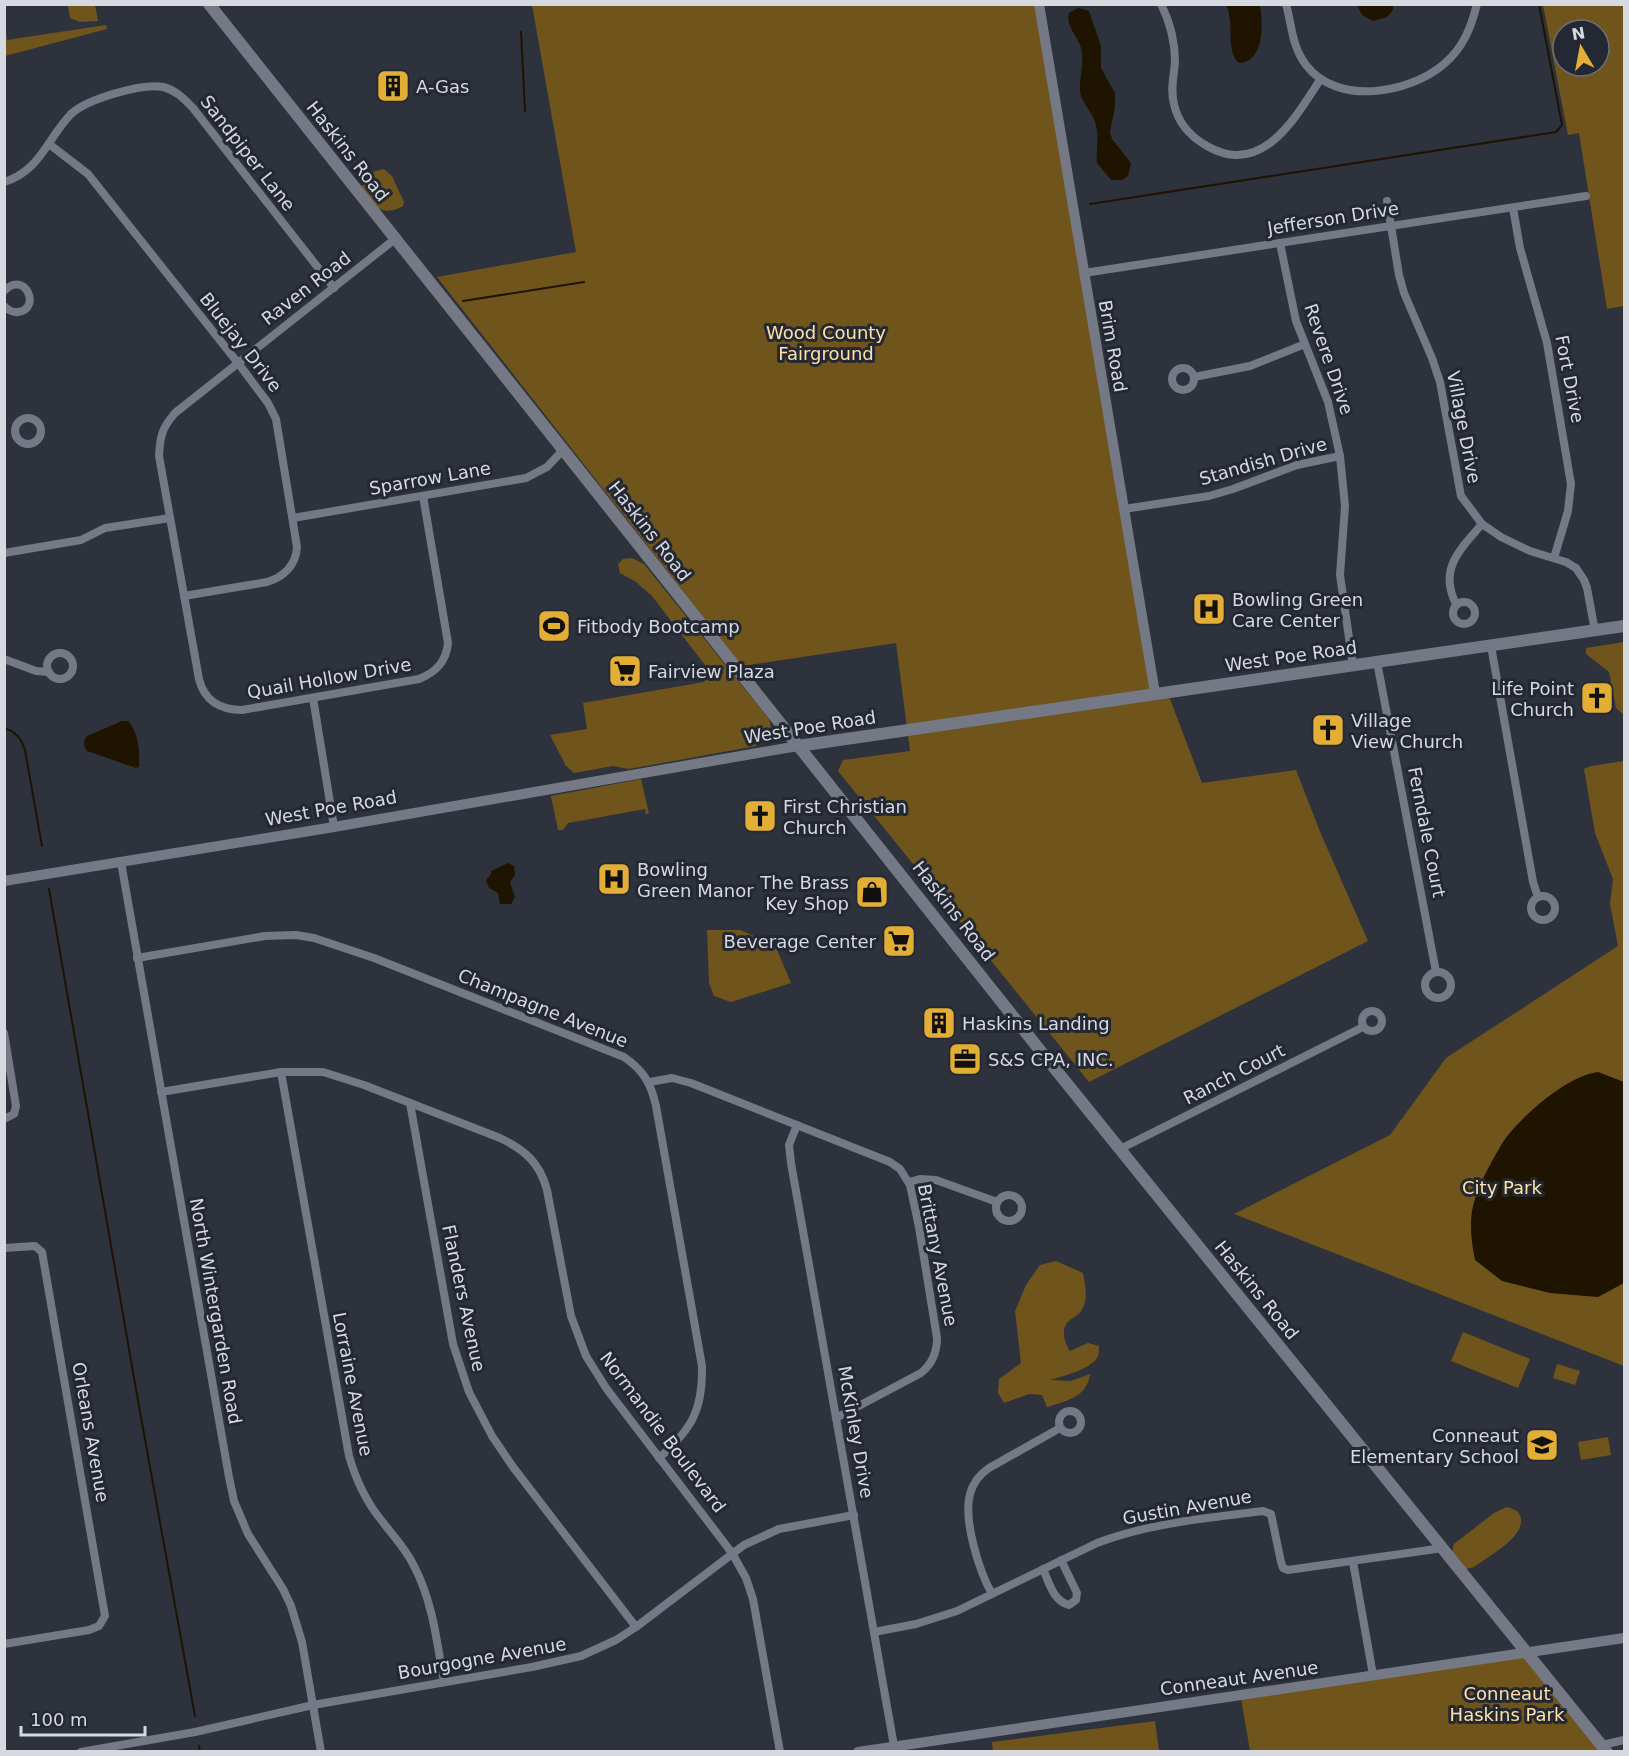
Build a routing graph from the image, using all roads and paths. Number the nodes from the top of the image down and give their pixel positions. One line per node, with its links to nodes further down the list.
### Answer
1 (209, 4): 13 (main road, Haskins Road)
2 (1039, 4): 15 (street, Brim Road)
3 (1161, 4): 6 (street)
4 (1286, 4): 6 (street)
5 (1476, 4): 6 (street)
6 (1320, 80)
7 (49, 144): 8 (street, Sandpiper Lane); 16 (street, Sandpiper Lane); 20 (street, Bluejay Drive)
8 (4, 182)
9 (1586, 196): 11 (street, Jefferson Drive)
10 (1387, 201): 12 (street, Village Drive)
11 (1513, 208): 12 (street, Jefferson Drive); 32 (street, Fort Drive)
12 (1391, 226): 14 (street, Jefferson Drive); 30 (street, Village Drive)
13 (395, 239): 16 (street, Raven Road); 24 (main road, Haskins Road)
14 (1281, 243): 15 (street, Jefferson Drive); 19 (street, Revere Drive)
15 (1084, 273): 27 (street, Brim Road)
16 (334, 288): 20 (street, Raven Road)
17 (5, 289): 18 (street)
18 (4, 306)
19 (1305, 344): 21 (street); 25 (street, Revere Drive)
20 (238, 363): 28 (street, Quail Hollow Drive); 29 (street, Bluejay Drive)
21 (1194, 377)
22 (15, 432): 23 (street)
23 (4, 434)
24 (563, 450): 26 (street, Sparrow Lane); 44 (main road, Haskins Road)
25 (1340, 456): 27 (street, Standish Drive); 40 (street, Revere Drive)
26 (423, 496): 29 (street, Sparrow Lane); 43 (street, Quail Hollow Drive)
27 (1124, 509): 42 (street, Brim Road)
28 (170, 518): 31 (street); 33 (street, Quail Hollow Drive)
29 (293, 518): 33 (street, Bluejay Drive)
30 (1482, 524): 32 (street, Village Drive); 34 (street)
31 (4, 553)
32 (1554, 558): 36 (street, Village Drive)
33 (184, 596): 43 (street, Quail Hollow Drive)
34 (1456, 604)
35 (1624, 626): 36 (main road, West Poe Road)
36 (1595, 631): 37 (main road, West Poe Road)
37 (1491, 646): 39 (main road, West Poe Road); 48 (street)
38 (4, 658): 41 (street)
39 (1377, 662): 40 (main road, West Poe Road); 50 (street, Ferndale Court)
40 (1353, 666): 42 (main road, West Poe Road)
41 (49, 672)
42 (1155, 693): 44 (main road, West Poe Road)
43 (313, 698): 45 (street)
44 (798, 746): 45 (street, West Poe Road); 59 (main road, Haskins Road)
45 (334, 826): 46 (street, West Poe Road)
46 (121, 861): 47 (street, West Poe Road); 49 (street, North Wintergarden Road)
47 (4, 881)
48 (1538, 897)
49 (137, 958): 54 (street, Champagne Avenue); 55 (street, North Wintergarden Road)
50 (1436, 972)
51 (1363, 1027): 59 (street, Ranch Court)
52 (4, 1033): 57 (street)
53 (281, 1072): 55 (street, Normandie Boulevard); 56 (street, Normandie Boulevard); 79 (street, Lorraine Avenue)
54 (650, 1082): 58 (street, Brittany Avenue); 65 (street)
55 (161, 1092): 80 (street, North Wintergarden Road)
56 (410, 1103): 65 (street, Normandie Boulevard); 73 (street, Flanders Avenue)
57 (4, 1119)
58 (797, 1125): 60 (street, Brittany Avenue); 63 (street, McKinley Drive)
59 (1120, 1149): 67 (main road, Haskins Road)
60 (909, 1182): 61 (street); 63 (street, Brittany Avenue)
61 (997, 1202)
62 (4, 1248): 76 (street, Orleans Avenue)
63 (836, 1418): 66 (street, McKinley Drive)
64 (1060, 1428): 72 (street)
65 (659, 1458): 68 (street, Normandie Boulevard)
66 (854, 1515): 68 (street, Bourgogne Avenue); 74 (street, McKinley Drive)
67 (1443, 1548): 70 (street, Gustin Avenue); 77 (main road, Haskins Road)
68 (732, 1553): 73 (street, Bourgogne Avenue); 86 (street, Normandie Boulevard)
69 (1061, 1560): 70 (street, Gustin Avenue); 71 (street, Gustin Avenue); 71 (street)
70 (1353, 1562): 78 (street)
71 (1043, 1569): 72 (street, Gustin Avenue)
72 (992, 1594): 74 (street, Gustin Avenue)
73 (636, 1627): 79 (street, Bourgogne Avenue)
74 (874, 1632): 82 (street, McKinley Drive)
75 (1624, 1638): 77 (street, Conneaut Avenue)
76 (4, 1644)
77 (1527, 1653): 78 (street, Conneaut Avenue); 83 (main road, Haskins Road)
78 (1372, 1675): 82 (street, Conneaut Avenue)
79 (444, 1682): 80 (street, Bourgogne Avenue)
80 (313, 1705): 84 (street, Bourgogne Avenue); 85 (street, North Wintergarden Road)
81 (1624, 1740): 83 (street)
82 (894, 1746): 87 (street, Conneaut Avenue)
83 (1604, 1748)
84 (81, 1752)
85 (321, 1752)
86 (780, 1752)
87 (858, 1752)

